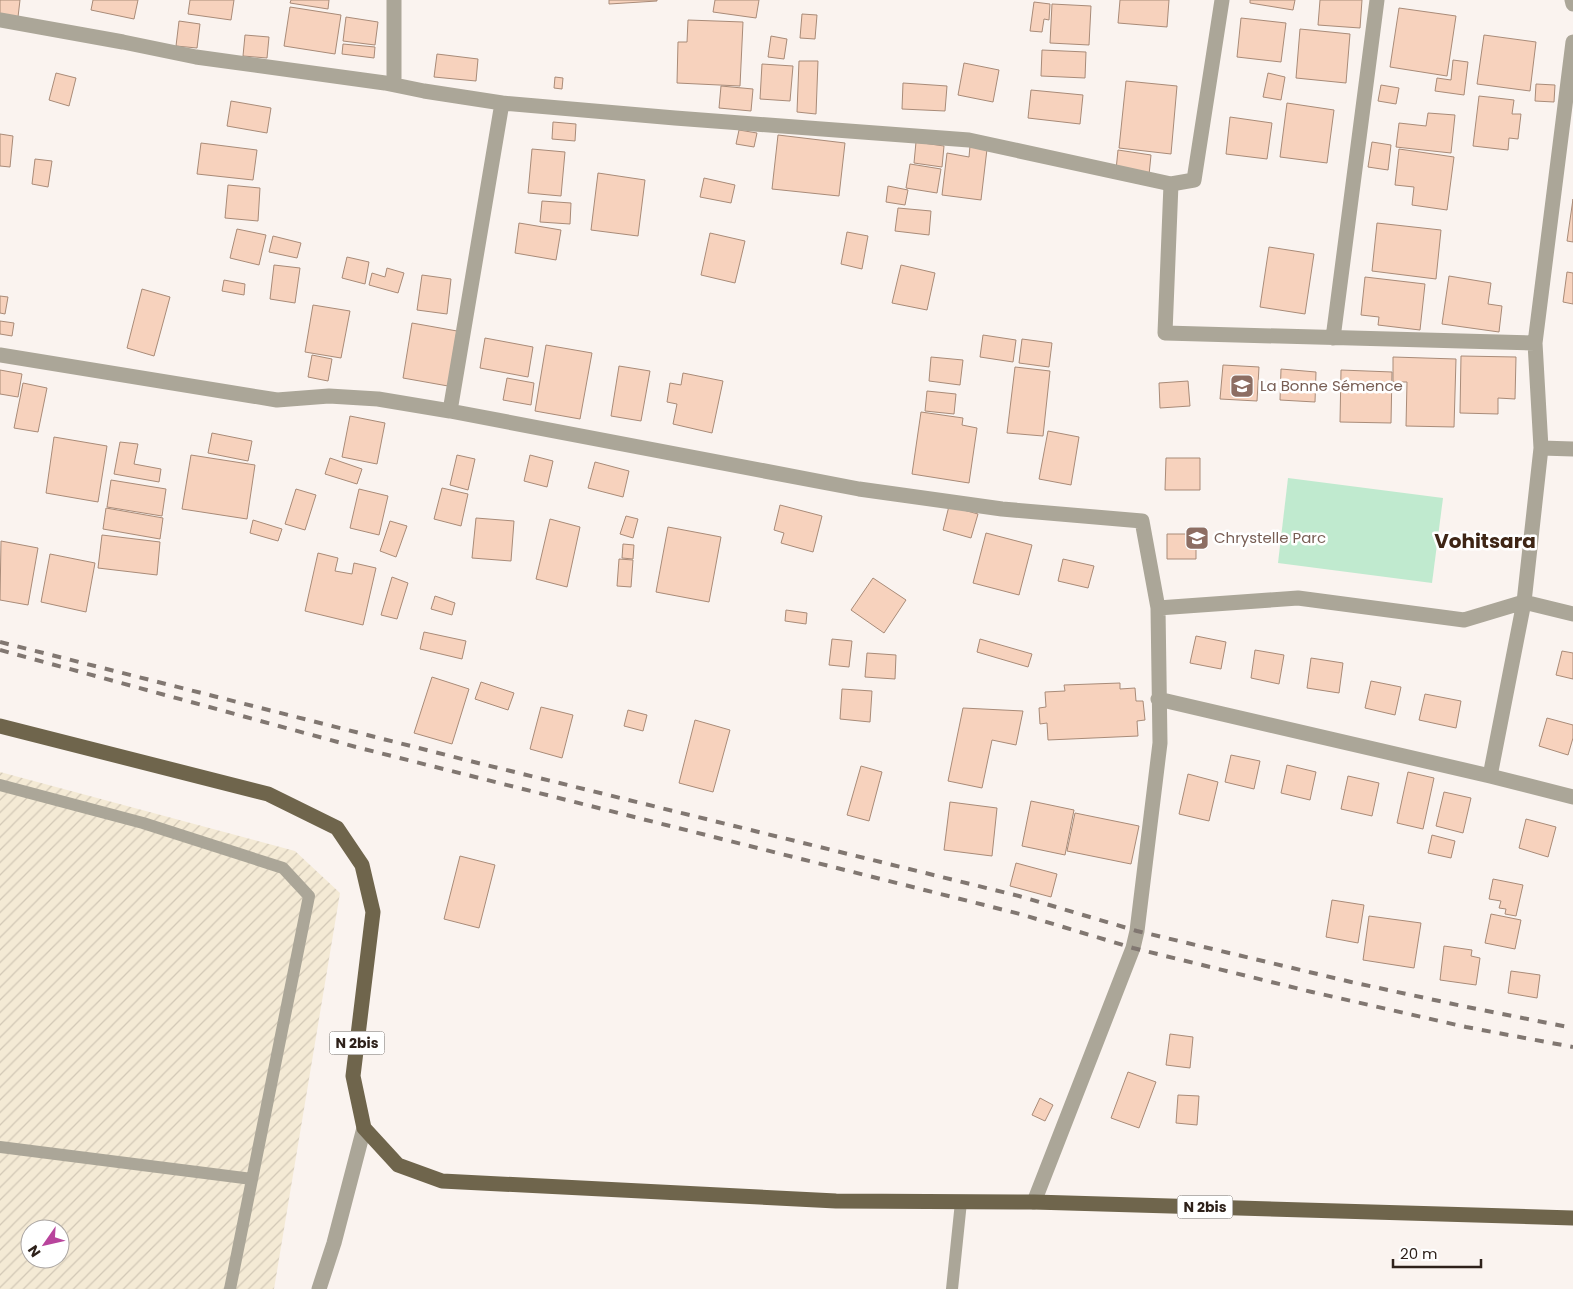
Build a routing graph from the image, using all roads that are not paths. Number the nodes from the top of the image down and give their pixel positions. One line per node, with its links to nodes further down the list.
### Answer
1 (394, 0): 8 (street)
2 (1222, 0): 10 (street)
3 (1377, 0): 11 (street)
4 (1572, 0): 5 (street)
5 (1573, 4)
6 (0, 20): 8 (street)
7 (1573, 42): 12 (street)
8 (394, 84): 9 (street)
9 (502, 103): 10 (street); 14 (street)
10 (1171, 184): 11 (street)
11 (1333, 338): 12 (street)
12 (1536, 343): 15 (street)
13 (0, 355): 14 (street)
14 (450, 411): 18 (street)
15 (1541, 448): 16 (street); 17 (street)
16 (1573, 449)
17 (1524, 602): 18 (street); 19 (street); 22 (street)
18 (1158, 608): 20 (street)
19 (1573, 614)
20 (1158, 700): 22 (street); 29 (street)
21 (0, 726): 25 (main road, N 2bis)
22 (1490, 776): 24 (street)
23 (0, 785): 27 (lane)
24 (1573, 797)
25 (364, 1128): 28 (main road, N 2bis); 32 (street)
26 (0, 1147): 27 (lane)
27 (252, 1179): 31 (lane)
28 (961, 1202): 29 (main road, N 2bis); 33 (lane)
29 (1034, 1202): 30 (main road, N 2bis)
30 (1573, 1218)
31 (230, 1289)
32 (319, 1289)
33 (952, 1289)

